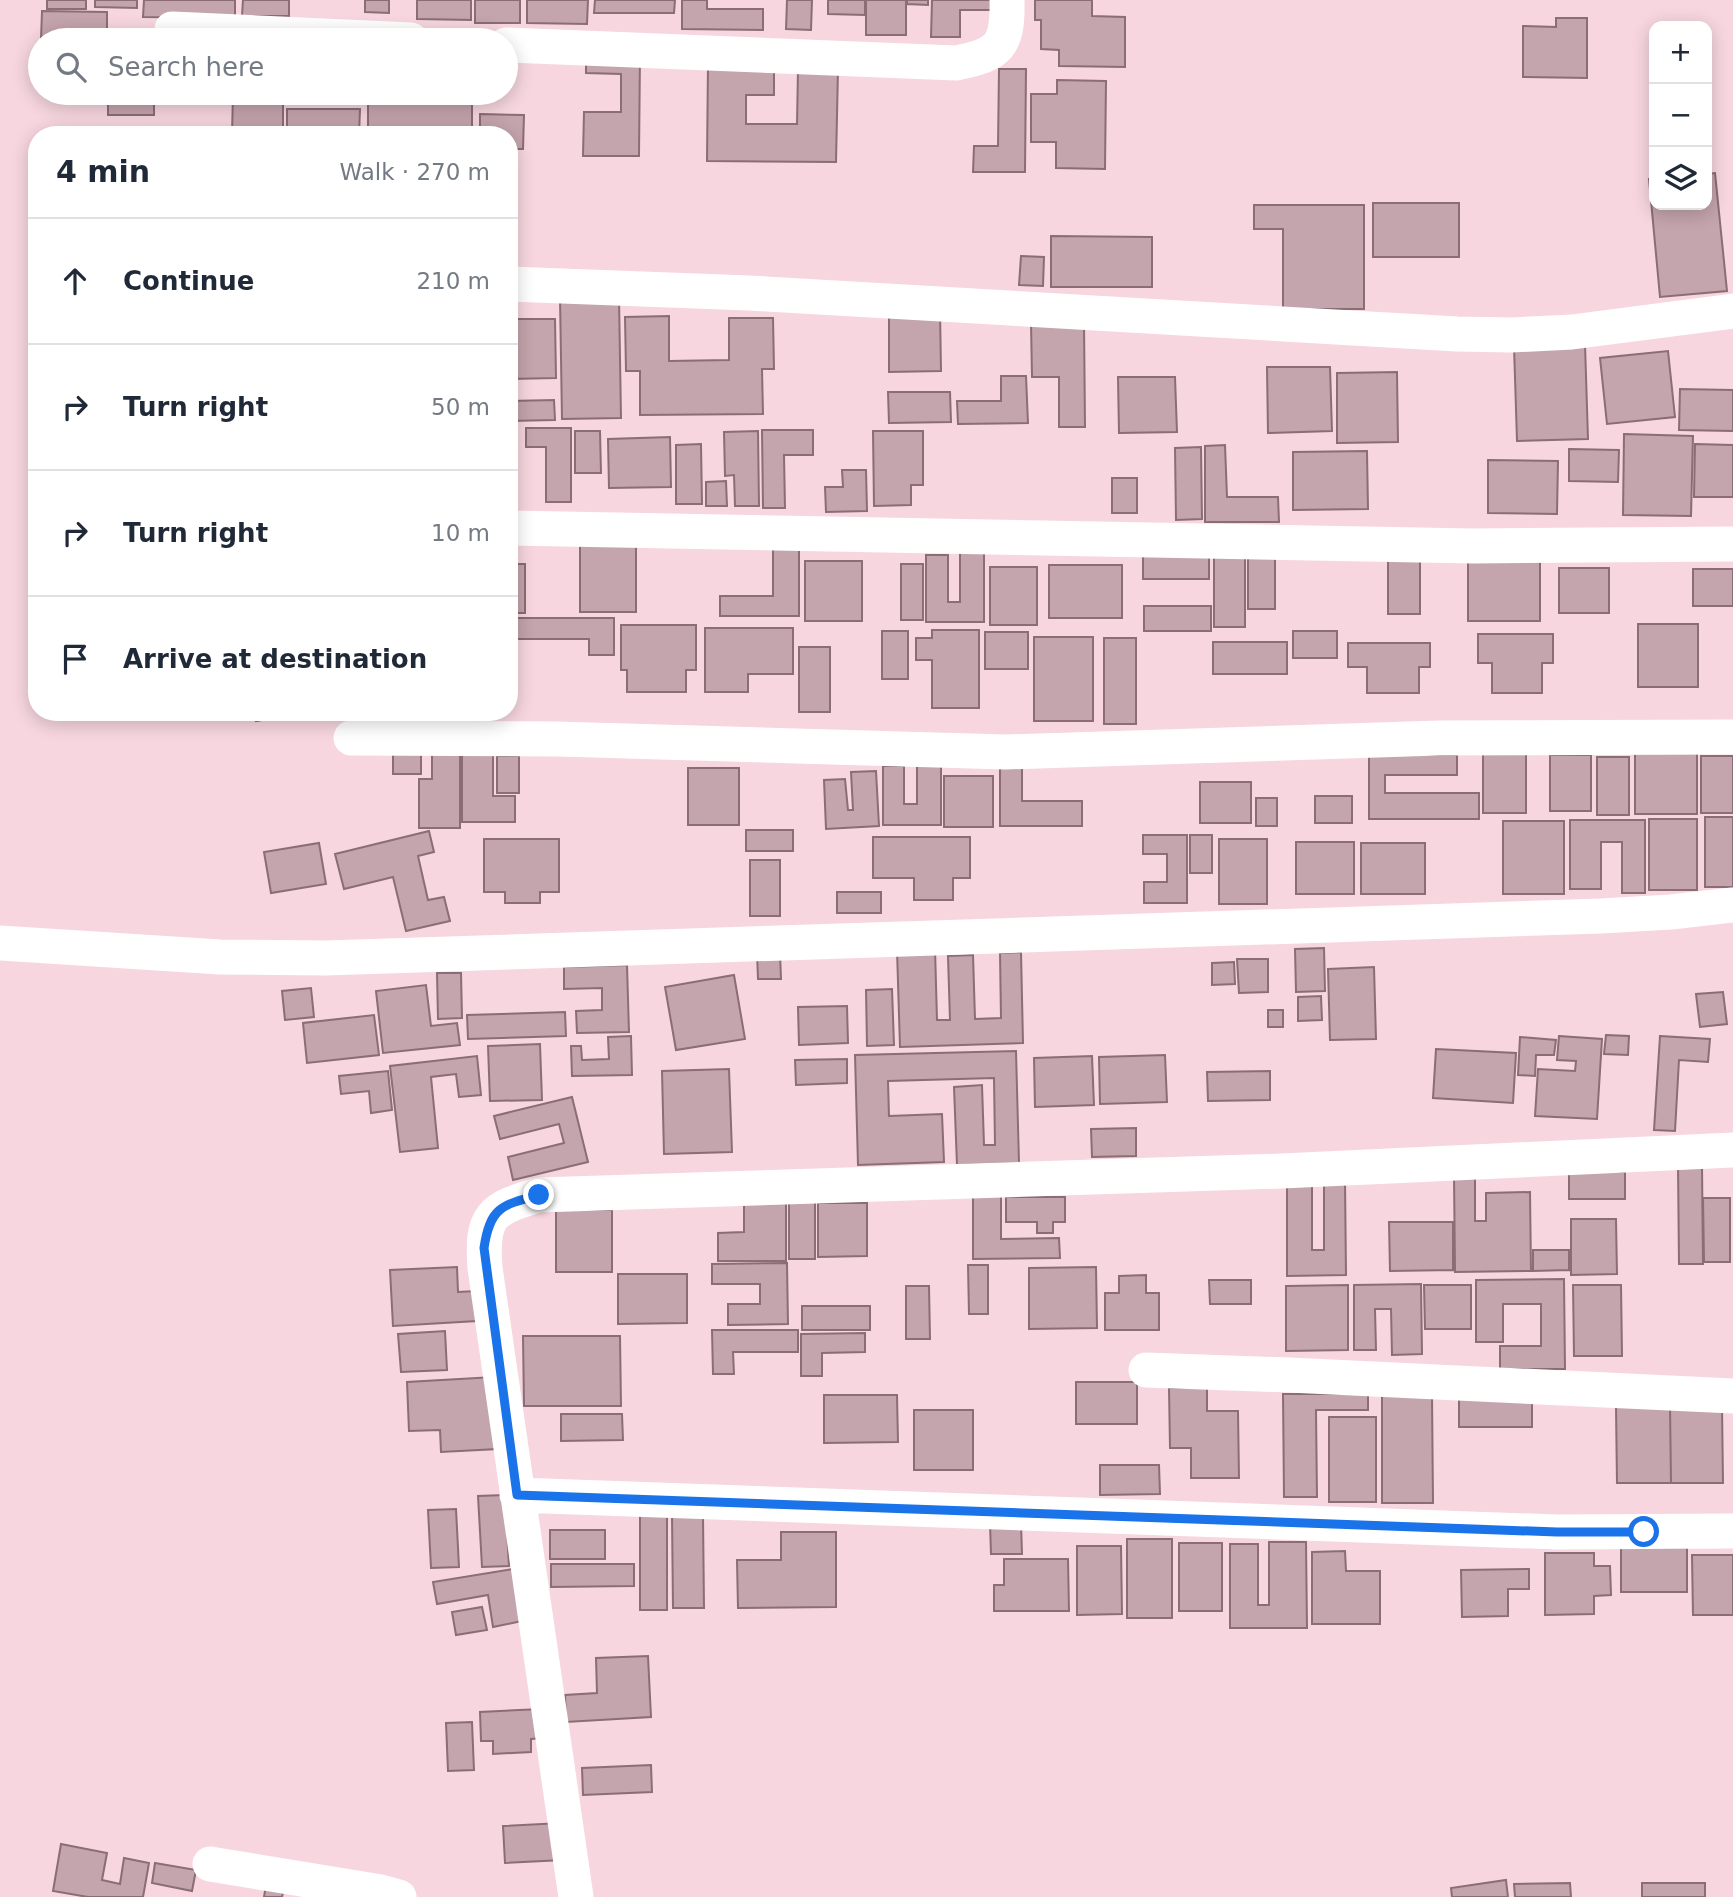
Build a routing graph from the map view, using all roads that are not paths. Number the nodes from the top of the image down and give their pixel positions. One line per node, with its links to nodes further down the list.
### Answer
1 (1007, 0): 2 (street)
2 (518, 45)
3 (518, 284): 4 (street)
4 (1733, 310)
5 (518, 528): 6 (street)
6 (1733, 544)
7 (1733, 737): 8 (street)
8 (351, 738)
9 (1733, 905): 10 (street)
10 (0, 943)
11 (1733, 1150): 14 (street)
12 (1146, 1370): 13 (street)
13 (1733, 1396)
14 (517, 1495): 15 (street); 18 (street)
15 (1733, 1531)
16 (210, 1864): 17 (street)
17 (399, 1897)
18 (576, 1897)

